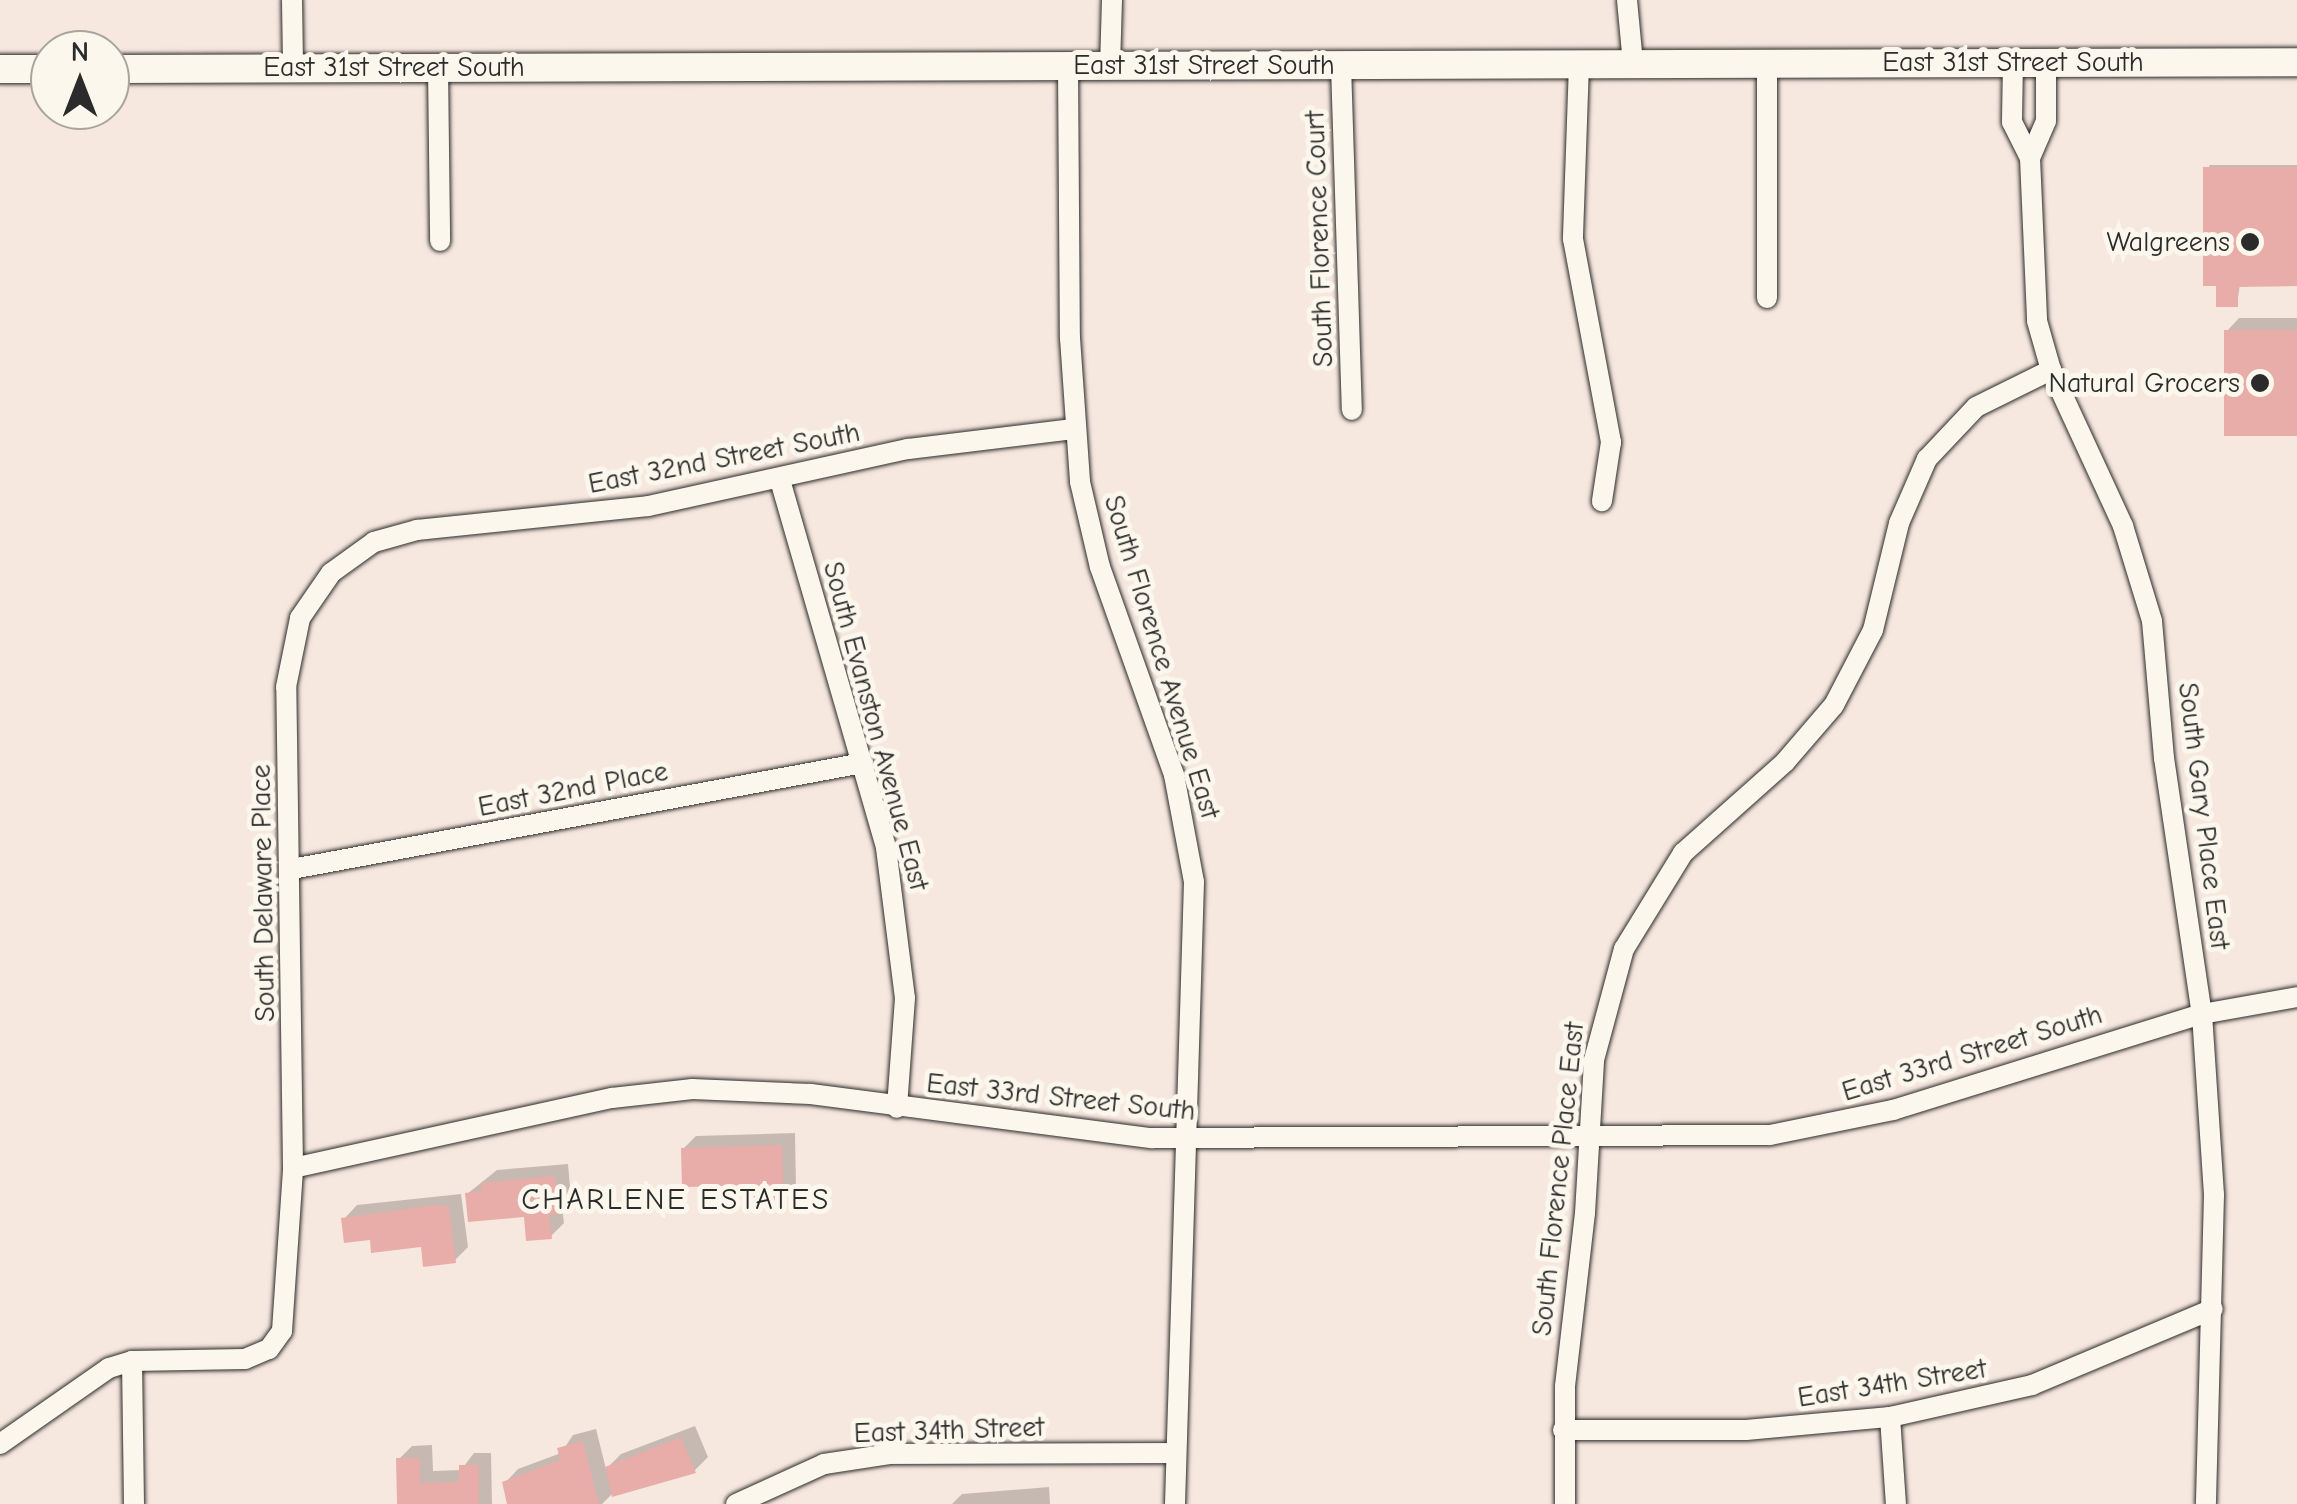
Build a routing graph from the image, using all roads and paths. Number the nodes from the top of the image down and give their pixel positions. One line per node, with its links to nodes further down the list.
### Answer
1 (292, 0): 14 (street)
2 (1112, 0): 12 (street)
3 (1627, 0): 9 (street)
4 (2013, 62): 5 (main road, East 31st Street South); 10 (main road, East 31st Street South); 18 (street, South Gary Place East)
5 (2046, 62): 6 (main road, East 31st Street South); 18 (street, South Gary Place East)
6 (2297, 62)
7 (1341, 64): 8 (main road, East 31st Street South); 12 (main road, East 31st Street South); 22 (street, South Florence Court)
8 (1579, 64): 9 (main road, East 31st Street South); 25 (street)
9 (1633, 64): 10 (main road, East 31st Street South)
10 (1767, 64): 20 (street)
11 (1068, 66): 12 (main road, East 31st Street South); 15 (main road, East 31st Street South); 23 (street, South Florence Avenue East)
12 (1110, 67)
13 (130, 68): 14 (main road, East 31st Street South)
14 (293, 68): 15 (main road, East 31st Street South)
15 (438, 68): 19 (street)
16 (30, 69): 17 (main road)
17 (0, 70)
18 (2030, 158): 21 (street, South Gary Place East)
19 (440, 241)
20 (1767, 298)
21 (2051, 370): 30 (street, South Gary Place East); 33 (street, South Florence Place East)
22 (1352, 410)
23 (1074, 430): 24 (street, East 32nd Street South); 32 (street, South Florence Avenue East)
24 (780, 480): 26 (street, East 32nd Street South); 27 (street, South Evanston Avenue East)
25 (1602, 501)
26 (300, 618): 28 (street, South Delaware Place)
27 (863, 763): 28 (street, East 32nd Place); 31 (street, South Evanston Avenue East)
28 (292, 870): 34 (street, South Delaware Place)
29 (2297, 997): 30 (street, East 33rd Street South)
30 (2202, 1014): 33 (street, East 33rd Street South); 35 (street, South Gary Place East)
31 (896, 1108): 32 (street, East 33rd Street South); 34 (street, East 33rd Street South)
32 (1190, 1139): 33 (street, East 33rd Street South); 40 (street, South Florence Avenue East)
33 (1590, 1140): 38 (street, South Florence Place East)
34 (293, 1168): 36 (street)
35 (2213, 1309): 37 (street, East 34th Street); 46 (street, South Gary Place East)
36 (132, 1361): 39 (street); 41 (street)
37 (1890, 1417): 38 (street, East 34th Street); 45 (street)
38 (1563, 1430): 44 (street, South Florence Place East)
39 (0, 1444)
40 (1172, 1453): 42 (street, East 34th Street); 43 (street, South Florence Avenue East)
41 (134, 1504)
42 (736, 1504)
43 (1175, 1504)
44 (1565, 1504)
45 (1896, 1504)
46 (2206, 1504)

